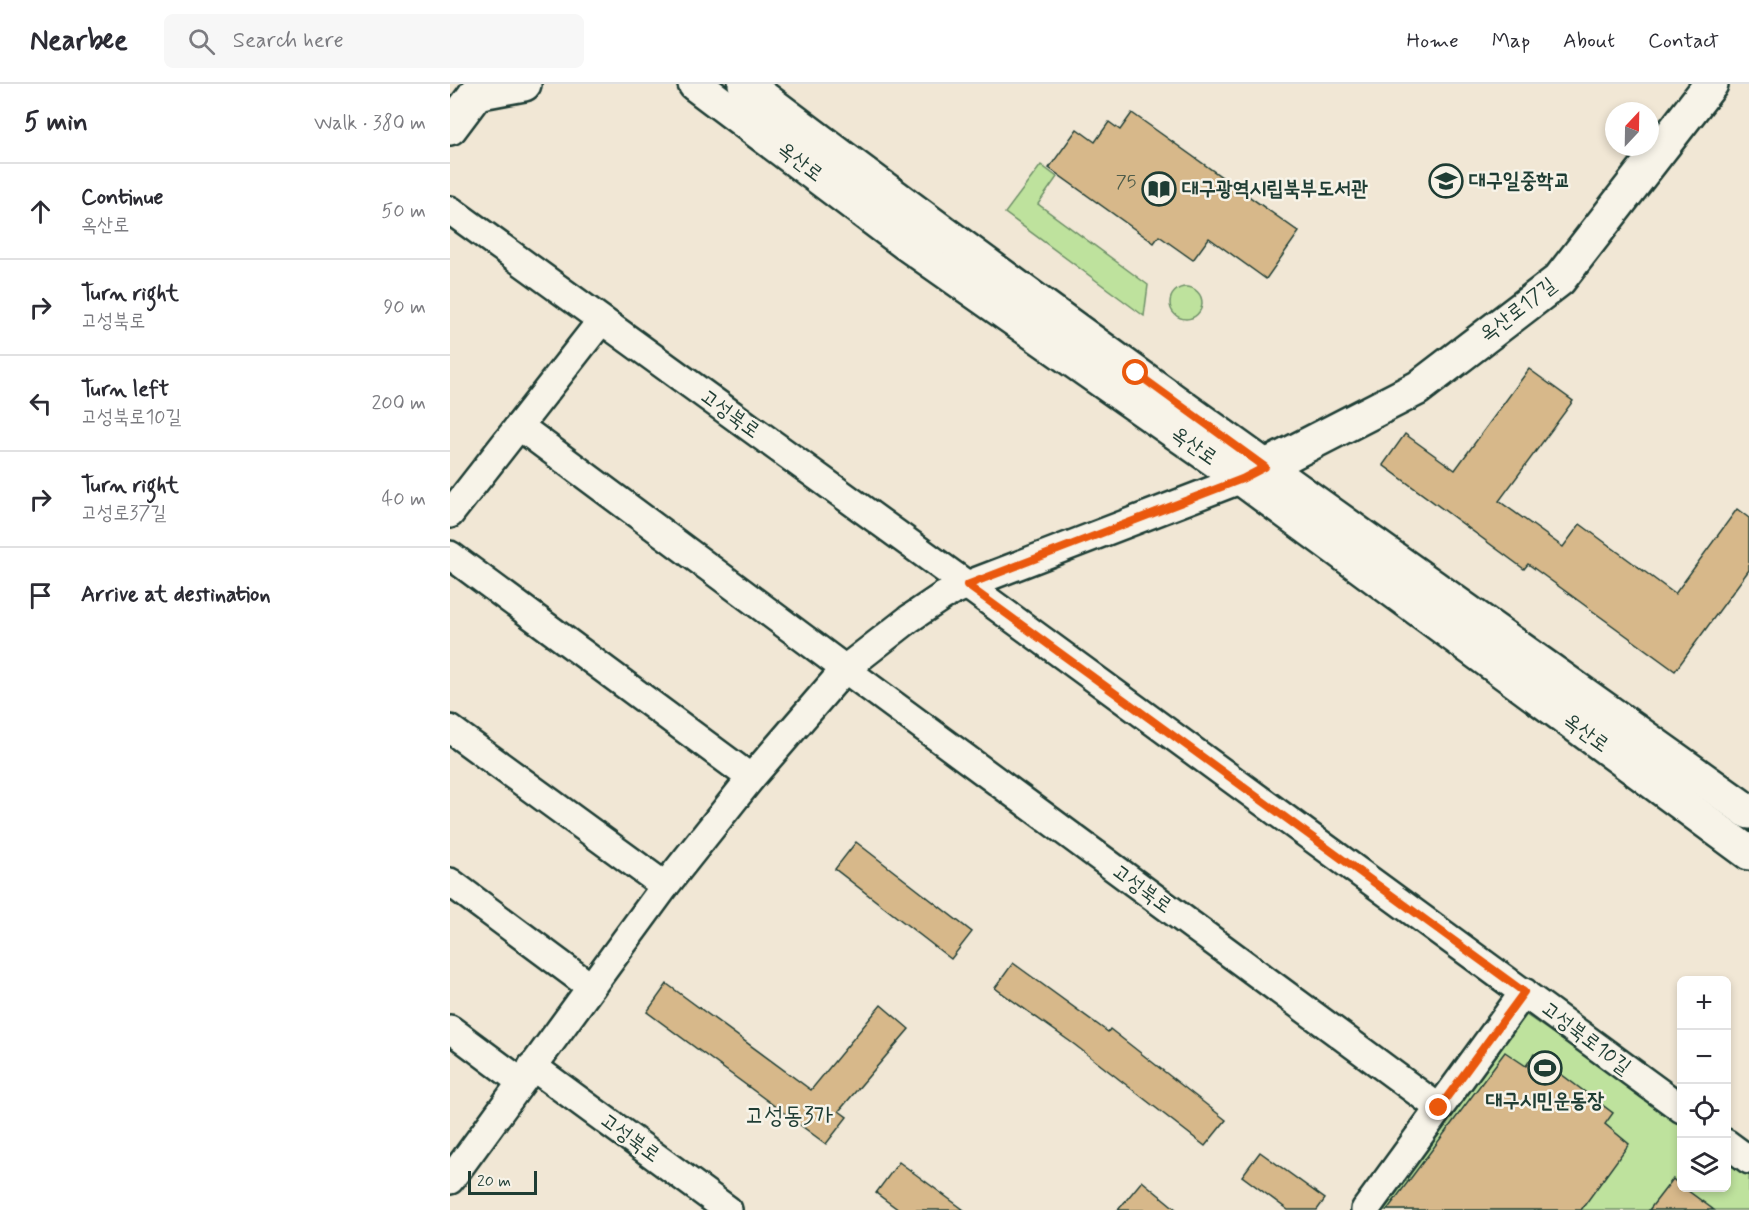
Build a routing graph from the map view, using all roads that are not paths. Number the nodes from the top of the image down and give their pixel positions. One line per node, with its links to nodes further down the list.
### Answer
1 (524, 84): 5 (main road)
2 (695, 84): 10 (main road, 옥산로)
3 (745, 84): 10 (main road, 옥산로)
4 (1711, 84): 10 (main road, 옥산로17길)
5 (479, 88): 6 (main road)
6 (450, 128)
7 (450, 210): 8 (street, 고성북로)
8 (601, 321): 9 (street); 13 (street, 고성북로)
9 (519, 426): 11 (street); 14 (street, 고성북로)
10 (1254, 473): 13 (street); 17 (main road, 옥산로); 18 (main road, 옥산로)
11 (450, 514)
12 (450, 555): 16 (street)
13 (967, 585): 14 (street); 22 (street, 고성북로10길)
14 (845, 669): 16 (street); 26 (street, 고성북로)
15 (450, 729): 20 (street)
16 (751, 778): 20 (street)
17 (1749, 812)
18 (1749, 854)
19 (450, 882): 21 (street)
20 (665, 886): 21 (street)
21 (591, 987): 24 (street)
22 (1524, 992): 25 (street, 고성북로10길); 26 (street)
23 (450, 1029): 24 (street, 고성북로)
24 (526, 1074): 29 (street); 30 (street, 고성북로)
25 (1677, 1105)
26 (1439, 1108): 31 (street)
27 (1731, 1147): 28 (street)
28 (1749, 1160)
29 (450, 1180)
30 (728, 1210)
31 (1365, 1210)

